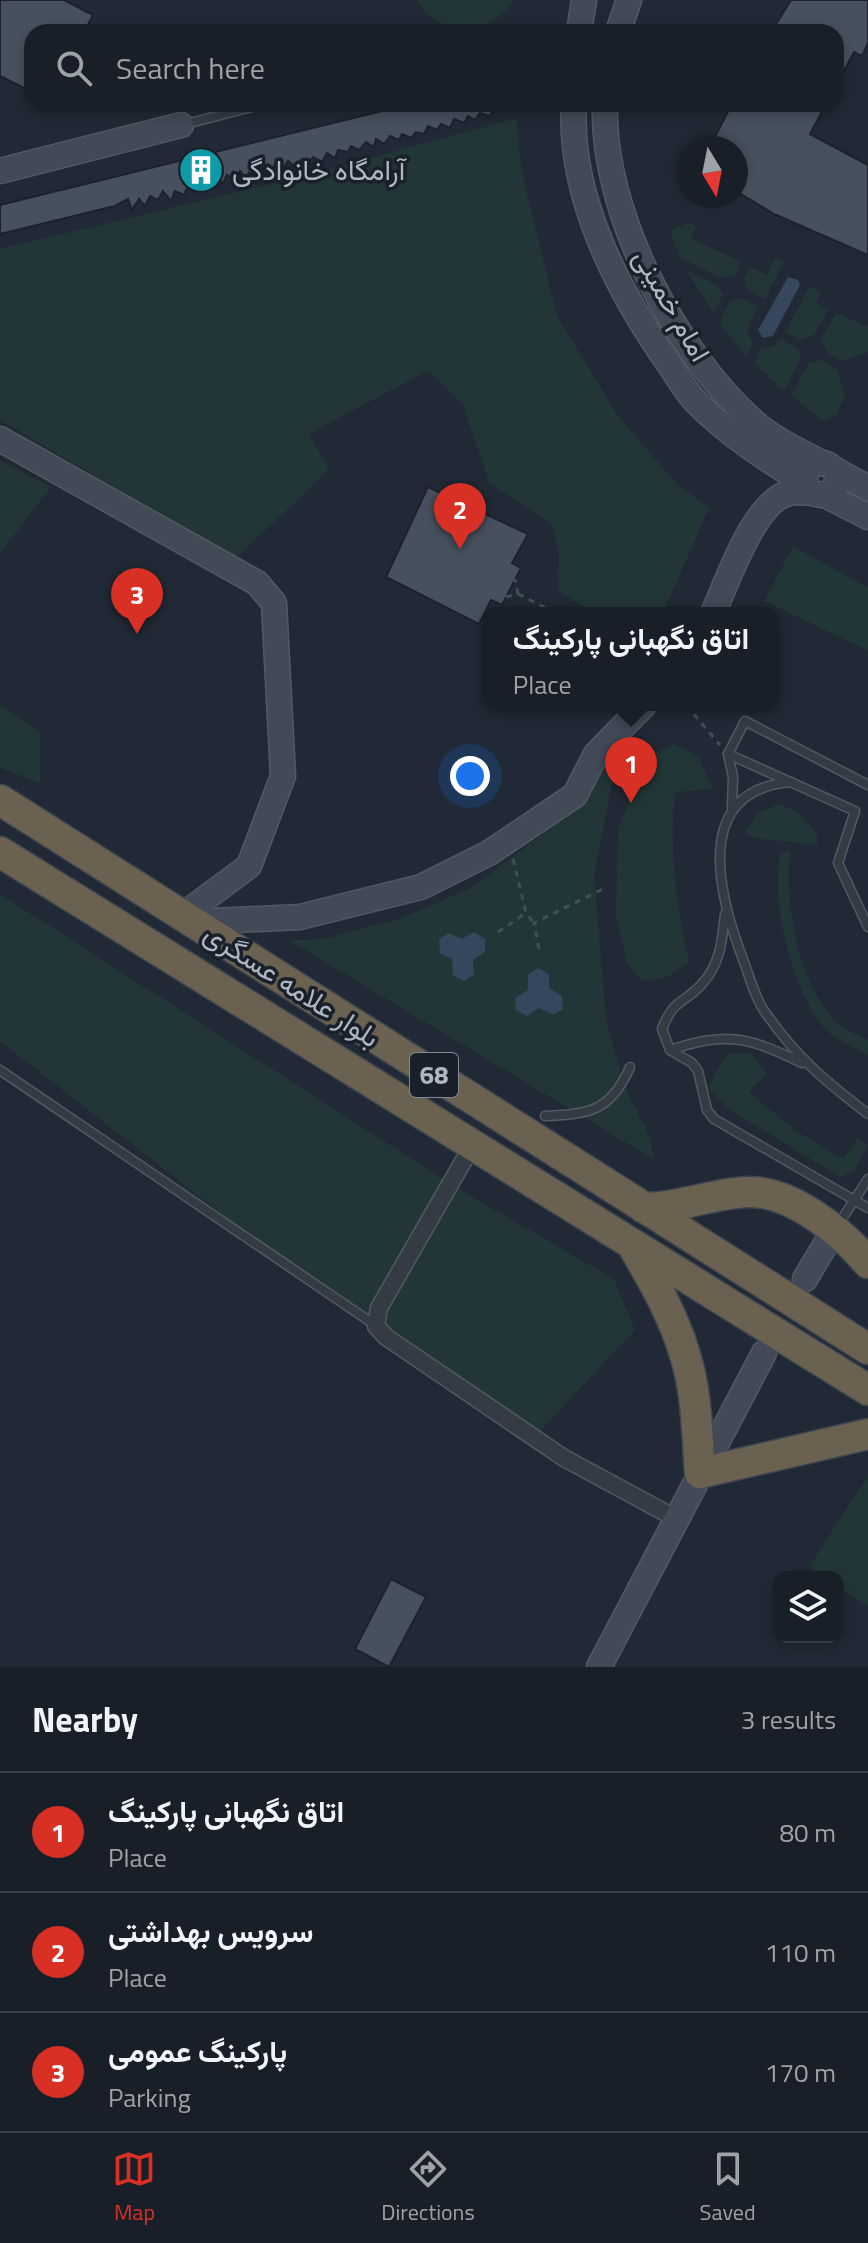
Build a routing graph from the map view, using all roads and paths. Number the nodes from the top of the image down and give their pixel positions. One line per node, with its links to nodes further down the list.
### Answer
1 (584, 0): 3 (street)
2 (629, 0): 4 (street)
3 (580, 24)
4 (621, 24)
5 (232, 112): 8 (lane)
6 (575, 112): 13 (street, امام خمینی)
7 (605, 112): 11 (street, امام خمینی)
8 (181, 125): 9 (street)
9 (0, 171)
10 (0, 439): 32 (street)
11 (828, 466): 12 (street, امام خمینی); 13 (street)
12 (868, 488)
13 (814, 490): 14 (street, امام خمینی); 19 (street)
14 (868, 517)
15 (515, 579): 16 (path)
16 (518, 594): 17 (path); 18 (path)
17 (506, 597)
18 (544, 607)
19 (716, 607)
20 (638, 711): 27 (street)
21 (691, 711): 22 (path)
22 (728, 754): 23 (lane); 24 (lane); 26 (lane)
23 (791, 782): 26 (lane); 34 (lane)
24 (868, 785)
25 (9, 806): 28 (highway); 32 (highway, بلوار علامه عسگری / 68)
26 (732, 810): 31 (lane)
27 (508, 840): 30 (path); 32 (street)
28 (0, 850): 43 (highway, بلوار علامه عسگری / 68)
29 (607, 887): 33 (path)
30 (526, 913): 33 (path); 35 (path)
31 (725, 914): 37 (lane); 38 (lane)
32 (188, 918): 46 (highway, بلوار علامه عسگری / 68)
33 (534, 923): 36 (path)
34 (868, 927)
35 (498, 932)
36 (539, 949)
37 (670, 1050): 38 (lane); 45 (lane)
38 (805, 1065): 41 (lane)
39 (630, 1067): 42 (lane)
40 (0, 1070): 52 (lane)
41 (868, 1114)
42 (545, 1116)
43 (472, 1146): 49 (highway, بلوار علامه عسگری / 68); 52 (street)
44 (868, 1179): 45 (lane)
45 (855, 1200): 47 (lane); 48 (lane)
46 (644, 1208): 48 (highway); 53 (highway, بلوار علامه عسگری / 68)
47 (868, 1208)
48 (833, 1232): 50 (highway); 51 (street)
49 (631, 1243): 55 (highway, بلوار علامه عسگری / 68); 57 (highway)
50 (868, 1263)
51 (805, 1279)
52 (376, 1326): 58 (street)
53 (868, 1349)
54 (764, 1353): 57 (street)
55 (868, 1390)
56 (868, 1434): 57 (highway)
57 (700, 1473): 58 (street)
58 (677, 1519): 59 (street)
59 (599, 1667)

